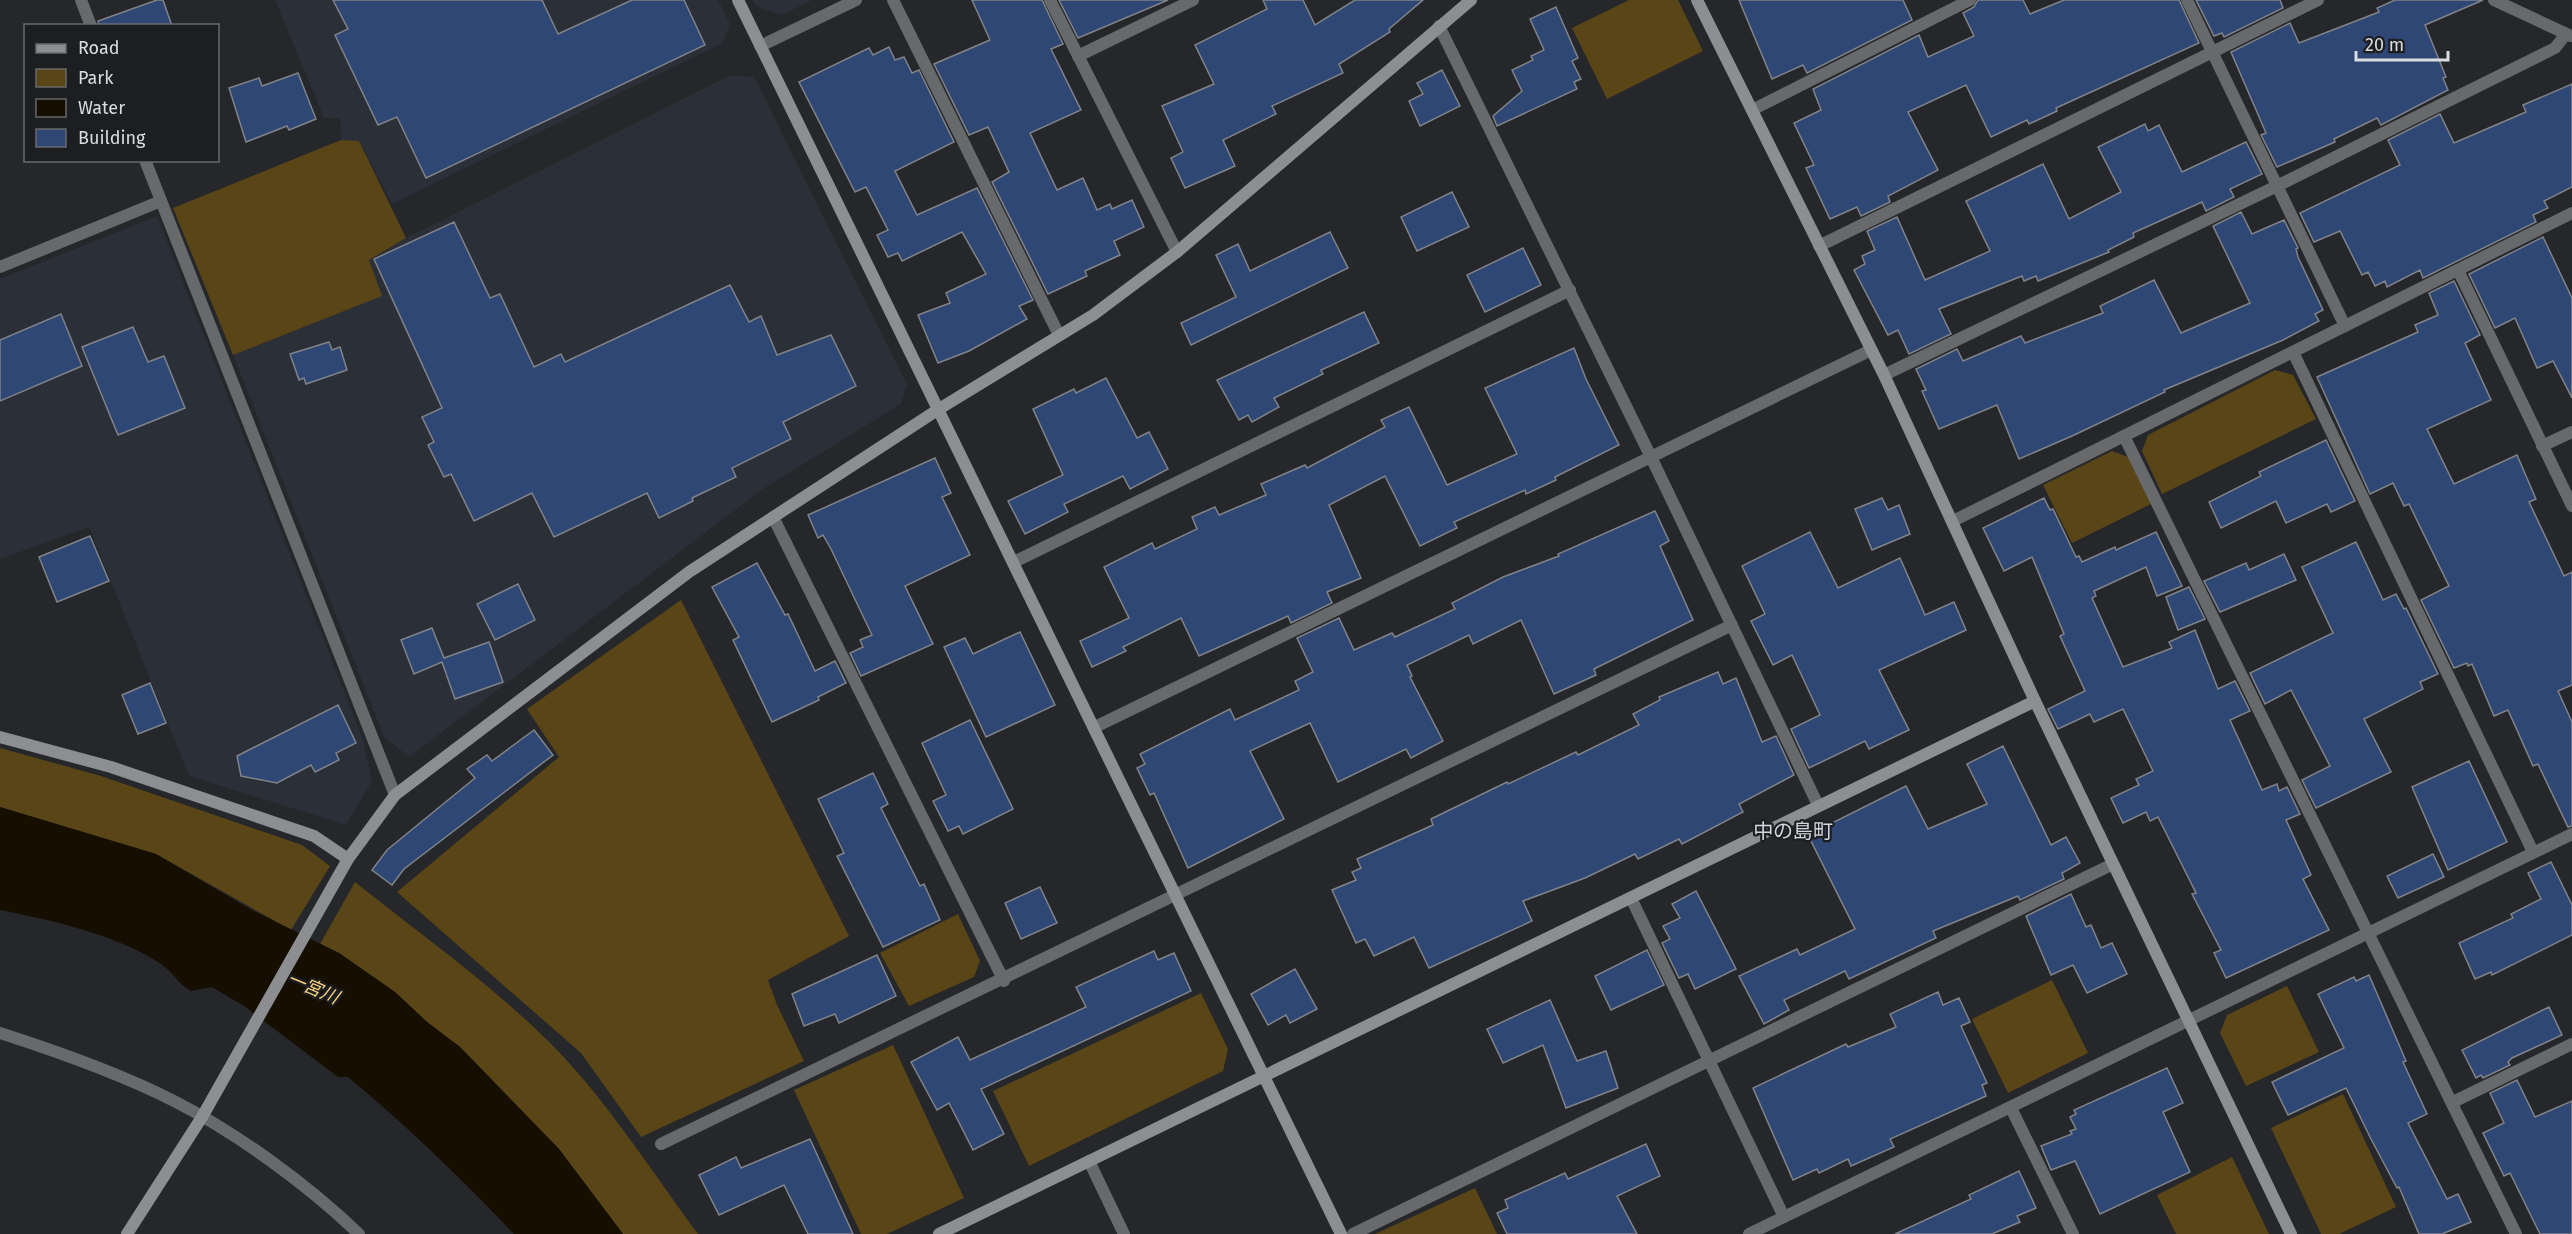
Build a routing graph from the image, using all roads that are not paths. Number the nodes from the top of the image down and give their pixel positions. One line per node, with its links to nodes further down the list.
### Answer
1 (81, 0): 13 (street)
2 (738, 0): 16 (street)
3 (856, 0): 16 (street)
4 (893, 0): 30 (street)
5 (1050, 0): 18 (street)
6 (1193, 0): 18 (street)
7 (1471, 0): 14 (street)
8 (1697, 0): 19 (street)
9 (1970, 0): 19 (street)
10 (2187, 0): 17 (street)
11 (2318, 0): 17 (street)
12 (2494, 0): 15 (street)
13 (90, 24)
14 (1439, 26): 25 (street); 28 (street)
15 (2569, 35): 21 (street)
16 (760, 46): 34 (street)
17 (2212, 52): 21 (street); 24 (street)
18 (1078, 56): 25 (street)
19 (1752, 110): 24 (street)
20 (146, 162): 22 (street)
21 (2277, 186): 29 (street); 33 (street)
22 (161, 201): 26 (street); 47 (street)
23 (2572, 213): 27 (street)
24 (1819, 246): 31 (street)
25 (1177, 252): 30 (street)
26 (0, 267)
27 (2458, 270): 29 (street); 37 (street)
28 (1570, 290): 38 (street); 42 (street)
29 (2345, 326): 32 (street)
30 (1059, 335): 34 (street)
31 (1871, 350): 33 (street); 38 (street)
32 (2293, 352): 36 (street); 50 (street)
33 (1884, 375): 41 (street)
34 (939, 409): 40 (street); 42 (street)
35 (2572, 432): 37 (street)
36 (2124, 436): 41 (street); 55 (street)
37 (2542, 446): 39 (street)
38 (1651, 457): 43 (street); 45 (street)
39 (2572, 506)
40 (773, 517): 47 (street); 56 (street)
41 (1953, 521): 44 (street)
42 (1014, 562): 45 (street)
43 (1732, 625): 48 (street); 53 (street)
44 (2035, 701): 48 (street); 52 (street)
45 (1095, 727): 53 (street)
46 (0, 737): 51 (street)
47 (395, 795): 51 (street)
48 (1818, 805): 54 (street)
49 (2572, 834): 50 (street)
50 (2533, 852): 55 (street)
51 (348, 859): 64 (street)
52 (2113, 864): 57 (street); 60 (street)
53 (1177, 894): 56 (street); 61 (street)
54 (1631, 898): 60 (street); 61 (street)
55 (2370, 932): 57 (street); 62 (street)
56 (1004, 981): 65 (street)
57 (2188, 1022): 63 (street); 76 (street)
58 (0, 1033): 64 (street)
59 (2572, 1044): 62 (street)
60 (1709, 1061): 67 (street); 73 (street)
61 (1266, 1075): 66 (street); 72 (street)
62 (2453, 1102): 77 (street)
63 (2011, 1108): 67 (street); 75 (street)
64 (202, 1117): 68 (street); 69 (street)
65 (661, 1144)
66 (1089, 1161): 70 (street); 71 (street)
67 (1784, 1217): 74 (street)
68 (127, 1234)
69 (359, 1234)
70 (939, 1234)
71 (1124, 1234)
72 (1341, 1234)
73 (1353, 1234)
74 (1749, 1234)
75 (2073, 1234)
76 (2291, 1234)
77 (2516, 1234)

